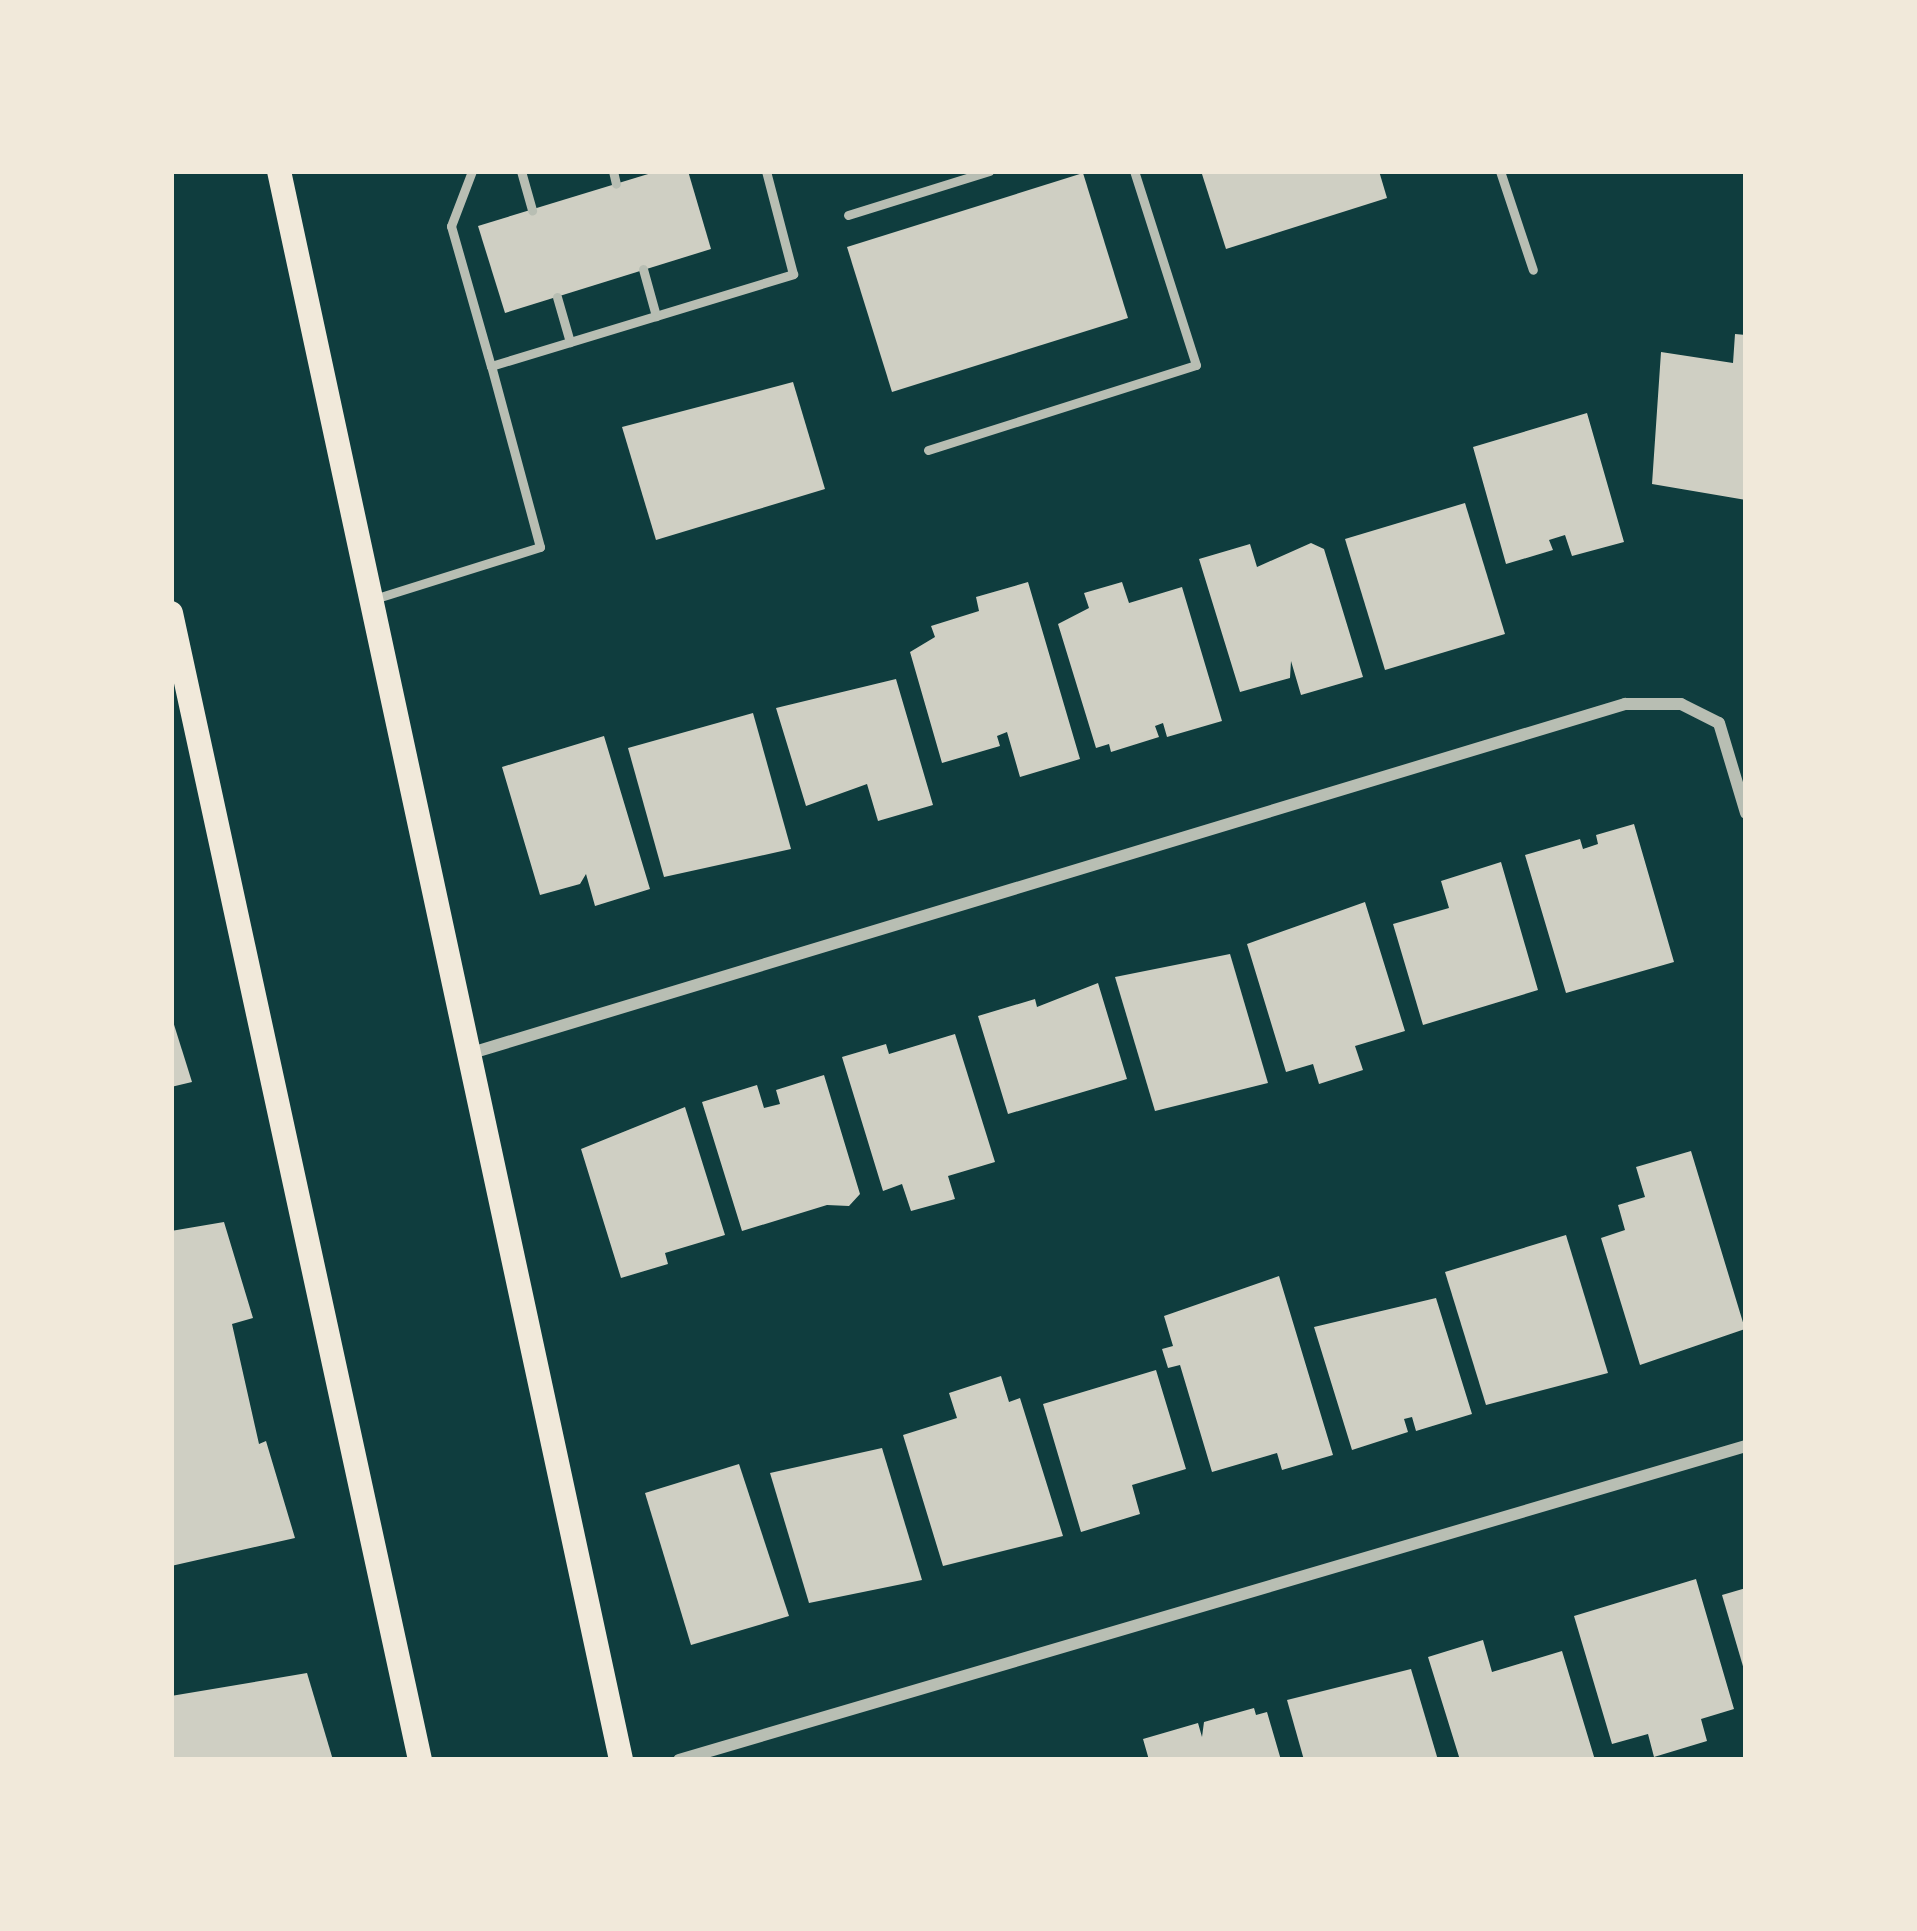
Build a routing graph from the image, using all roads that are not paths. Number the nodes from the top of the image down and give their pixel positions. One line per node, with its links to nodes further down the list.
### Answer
1 (279, 171): 19 (main road)
2 (472, 171): 17 (lane)
3 (521, 171): 10 (lane)
4 (613, 171): 9 (lane)
5 (766, 171): 15 (lane)
6 (989, 171): 11 (lane)
7 (1134, 171): 18 (lane)
8 (1500, 171): 13 (lane)
9 (616, 184)
10 (532, 210)
11 (848, 215)
12 (643, 269): 15 (lane)
13 (1533, 270)
14 (557, 297): 16 (lane)
15 (656, 316): 16 (lane)
16 (570, 342): 17 (lane)
17 (491, 366): 19 (lane)
18 (928, 450)
19 (368, 600): 22 (main road)
20 (171, 613): 24 (main road)
21 (1746, 813): 22 (street)
22 (464, 1056): 25 (main road)
23 (1746, 1446): 26 (street)
24 (420, 1760)
25 (621, 1760)
26 (679, 1760)

